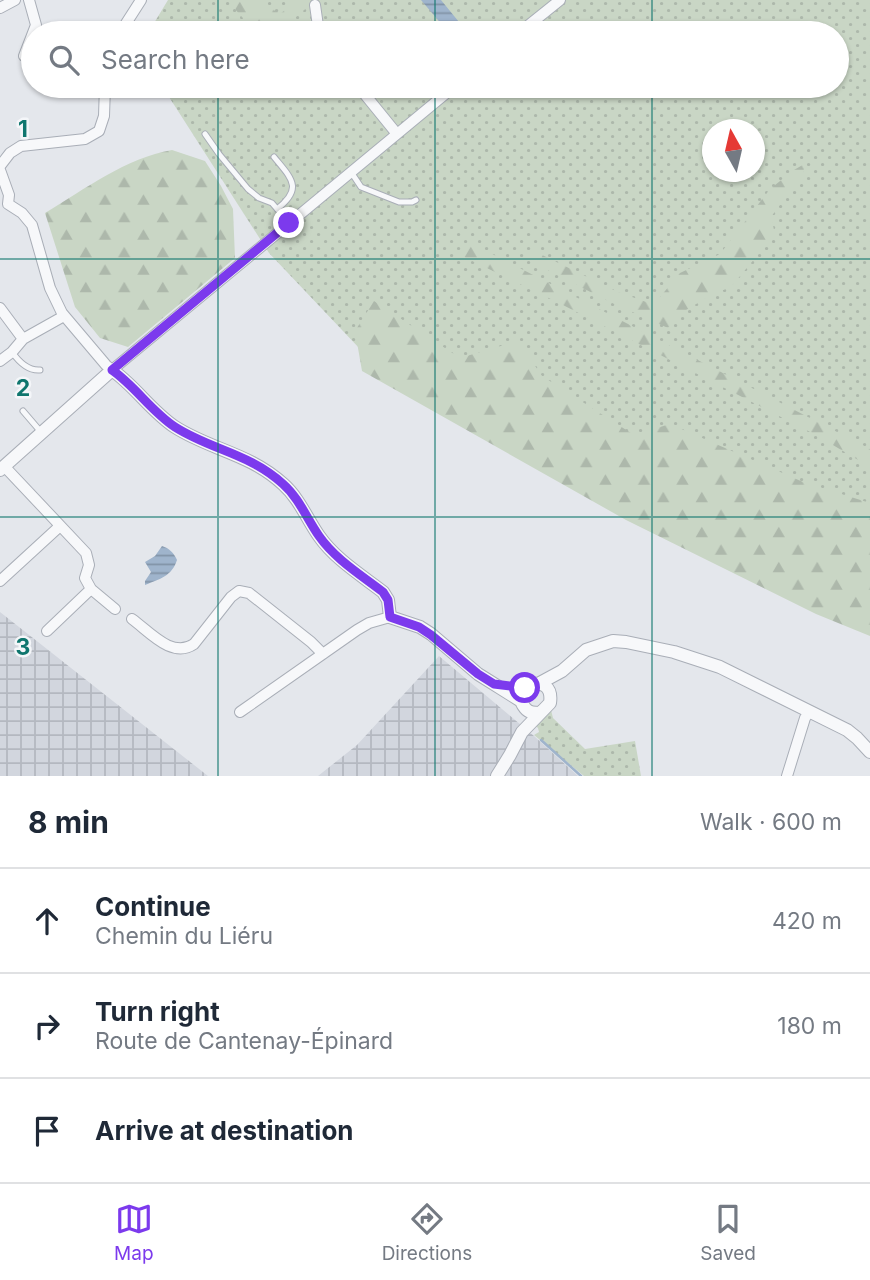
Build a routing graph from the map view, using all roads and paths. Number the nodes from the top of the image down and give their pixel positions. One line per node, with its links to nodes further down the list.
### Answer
1 (15, 0): 6 (street)
2 (29, 0): 7 (street)
3 (141, 0): 8 (street)
4 (560, 0): 10 (street)
5 (315, 5): 9 (street)
6 (0, 8)
7 (35, 21)
8 (128, 21)
9 (317, 21)
10 (534, 21)
11 (105, 98): 17 (street)
12 (368, 98): 15 (street)
13 (440, 98): 15 (street)
14 (205, 134): 21 (lane)
15 (397, 134): 18 (street)
16 (274, 157): 21 (lane)
17 (0, 168): 20 (street)
18 (351, 172): 19 (lane); 22 (street)
19 (416, 200)
20 (4, 203): 24 (street)
21 (277, 209): 22 (lane)
22 (289, 223): 29 (street)
23 (0, 308): 25 (street)
24 (64, 316): 25 (street); 29 (street)
25 (23, 339): 26 (street)
26 (12, 352): 27 (street); 28 (lane)
27 (0, 361)
28 (40, 370)
29 (112, 370): 31 (street); 37 (street)
30 (23, 411): 31 (lane)
31 (41, 432): 32 (street)
32 (2, 468): 33 (street)
33 (60, 526): 34 (street); 35 (street)
34 (0, 581)
35 (91, 589): 36 (street); 39 (street)
36 (115, 609)
37 (390, 617): 40 (street); 42 (street)
38 (132, 619): 40 (street)
39 (47, 631)
40 (323, 654): 47 (street)
41 (562, 671): 43 (street); 45 (street); 48 (street)
42 (494, 684): 44 (street); 46 (street)
43 (538, 684): 44 (street); 45 (street)
44 (525, 688): 46 (street)
45 (551, 695): 49 (street)
46 (522, 703): 49 (street); 50 (street)
47 (240, 712)
48 (809, 712): 51 (street); 53 (street)
49 (540, 713): 50 (street)
50 (522, 732): 52 (street)
51 (870, 752)
52 (497, 776)
53 (787, 776)

